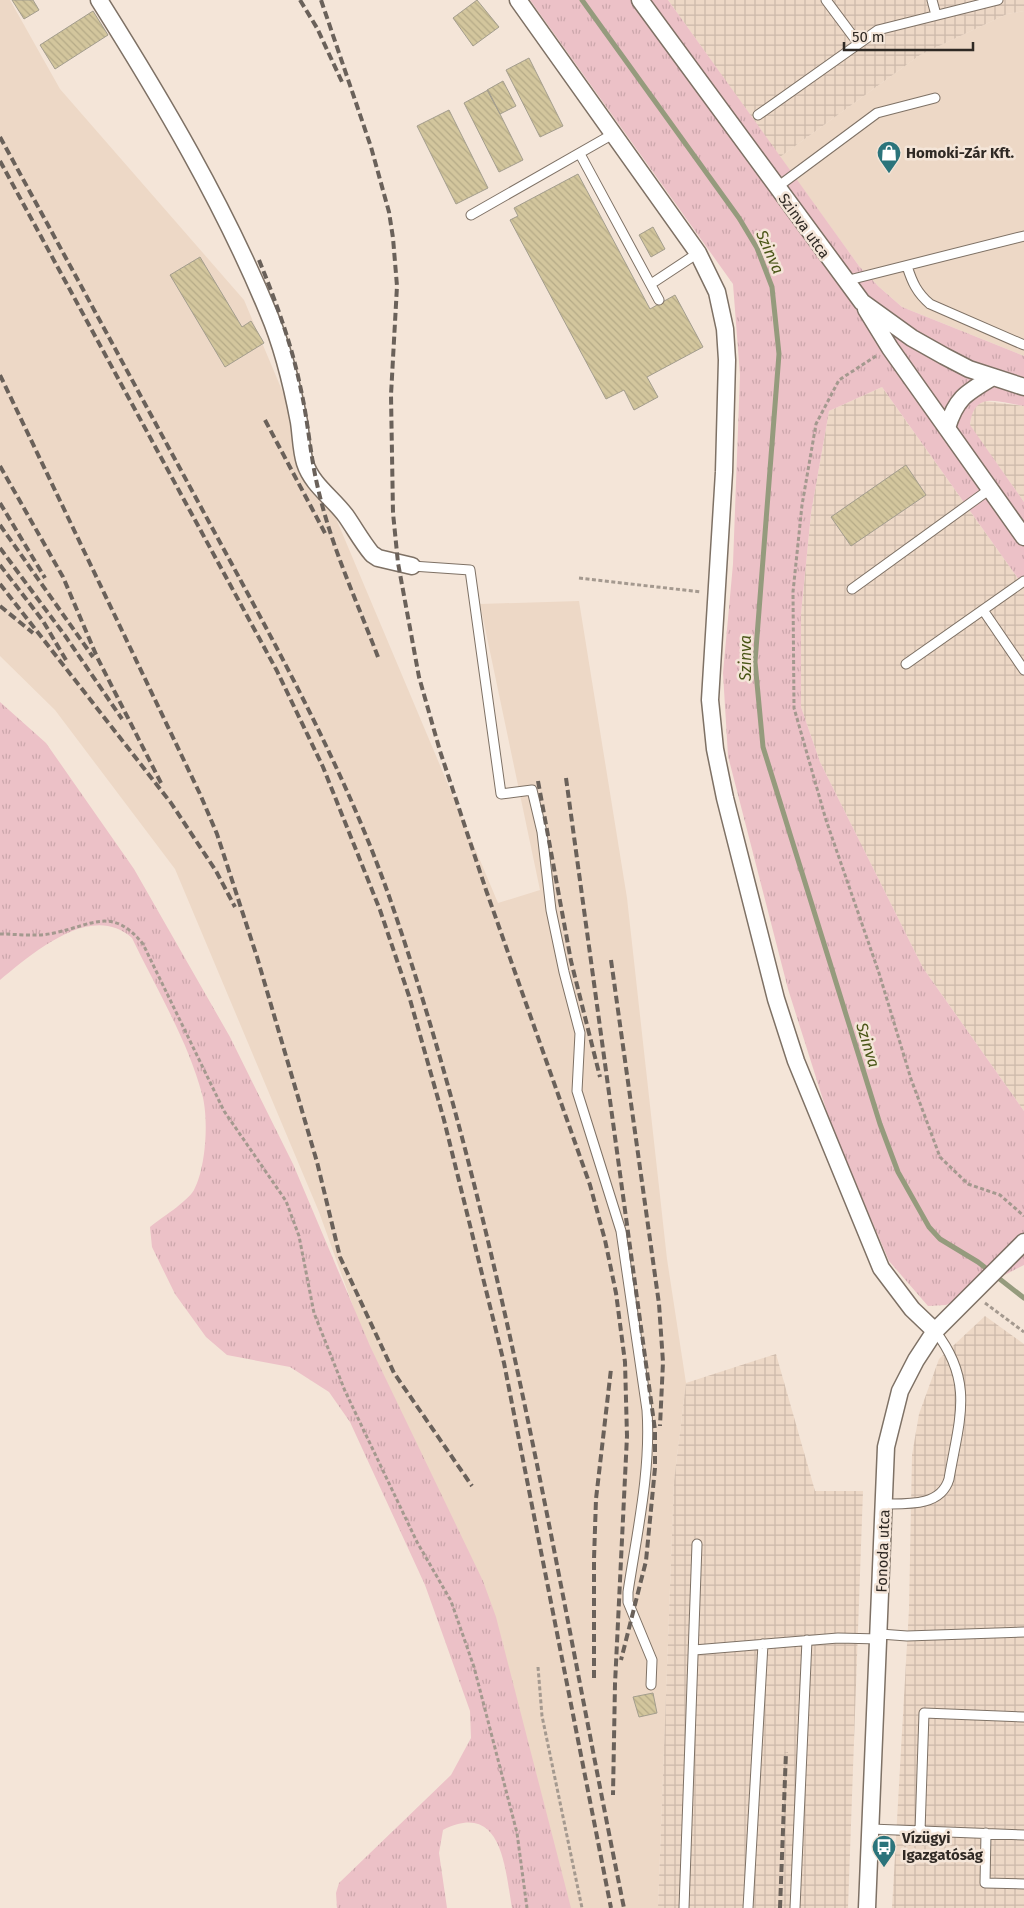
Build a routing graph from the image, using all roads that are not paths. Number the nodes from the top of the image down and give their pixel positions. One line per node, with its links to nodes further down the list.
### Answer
1 (99, 0): 28 (street)
2 (518, 0): 11 (street)
3 (640, 0): 13 (street, Szinva utca)
4 (826, 0): 8 (lane)
5 (932, 0): 7 (lane)
6 (998, 0): 7 (lane)
7 (936, 15): 8 (lane)
8 (858, 43): 10 (lane)
9 (935, 98): 13 (lane)
10 (758, 115)
11 (613, 134): 12 (lane); 16 (street)
12 (580, 154): 14 (lane); 19 (lane)
13 (776, 188): 18 (street, Szinva utca)
14 (471, 215)
15 (1024, 236): 17 (lane)
16 (700, 256): 19 (lane); 35 (street)
17 (906, 266): 18 (lane); 22 (lane)
18 (845, 281): 21 (street, Szinva utca)
19 (651, 284): 20 (lane)
20 (659, 300)
21 (862, 302): 23 (street, Szinva utca); 25 (street)
22 (1024, 345)
23 (993, 378): 24 (street, Szinva utca); 25 (street)
24 (1024, 387)
25 (947, 428): 26 (street)
26 (990, 489): 27 (street); 30 (lane)
27 (1024, 537)
28 (412, 566): 43 (lane)
29 (1024, 581): 31 (lane)
30 (852, 589)
31 (984, 610): 32 (lane); 33 (lane)
32 (906, 664)
33 (1024, 670)
34 (1024, 1242): 35 (street, Fonoda utca)
35 (936, 1331): 36 (street, Fonoda utca); 36 (lane)
36 (884, 1504): 39 (street, Fonoda utca)
37 (697, 1544): 42 (lane)
38 (1024, 1632): 39 (lane)
39 (880, 1636): 40 (lane); 45 (street, Fonoda utca)
40 (807, 1640): 41 (lane); 52 (lane)
41 (763, 1644): 42 (lane); 51 (lane)
42 (694, 1650): 50 (lane)
43 (652, 1684)
44 (1024, 1716): 46 (lane)
45 (871, 1829): 46 (lane); 53 (street, Fonoda utca)
46 (920, 1831): 47 (lane)
47 (986, 1833): 48 (lane); 49 (lane)
48 (1024, 1835)
49 (1024, 1884)
50 (684, 1908)
51 (748, 1908)
52 (795, 1908)
53 (868, 1908)

